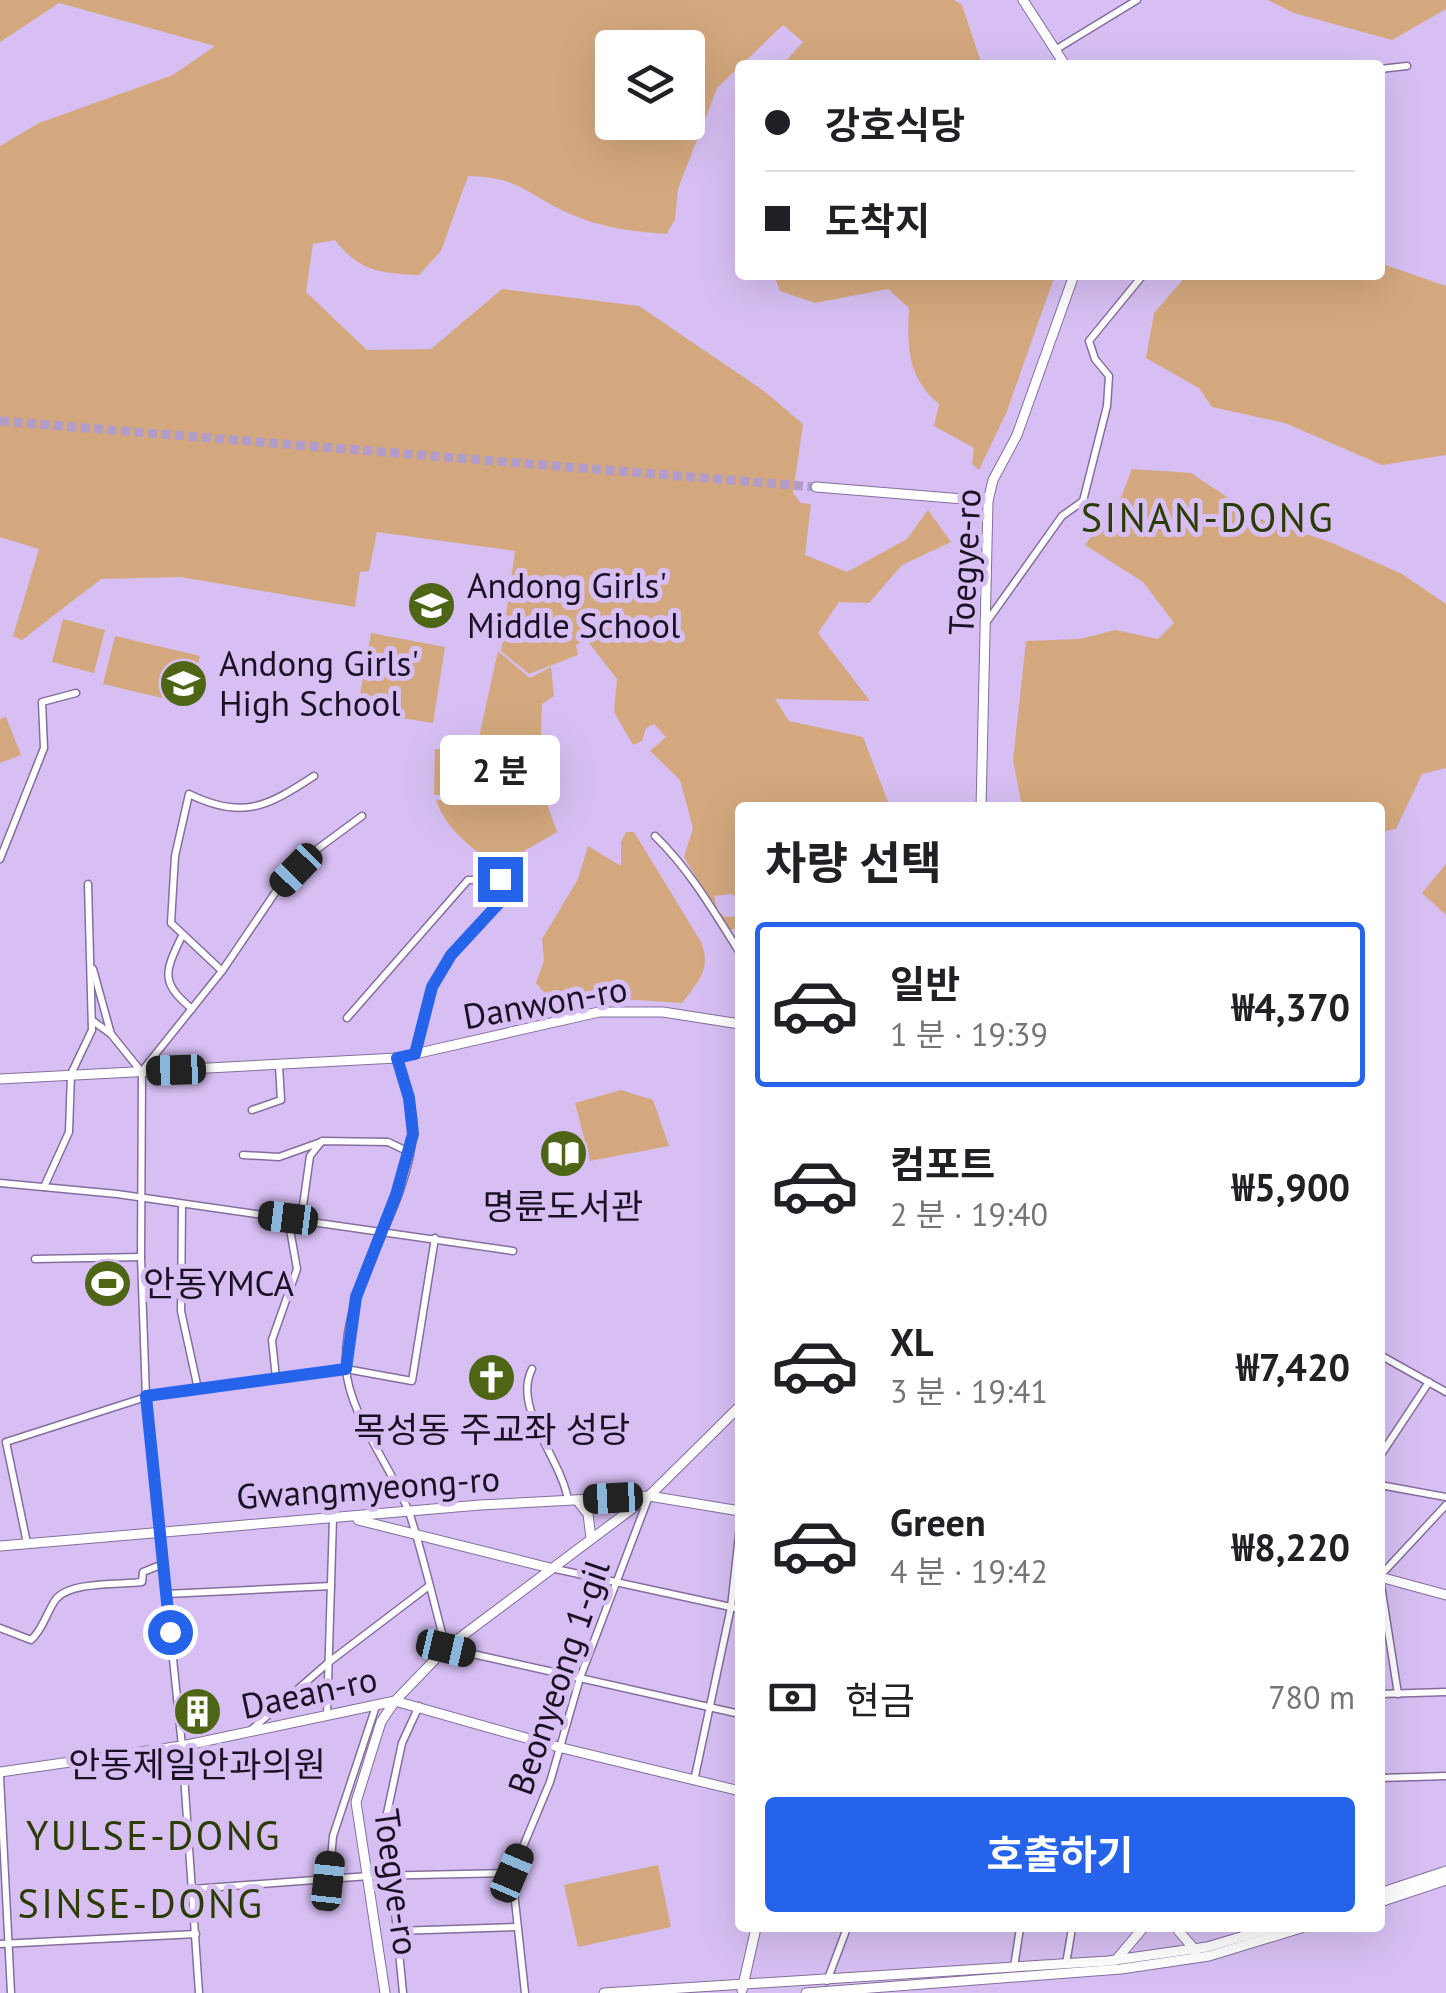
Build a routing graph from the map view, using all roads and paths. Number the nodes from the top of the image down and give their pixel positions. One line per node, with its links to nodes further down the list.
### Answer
1 (1023, 0): 3 (street)
2 (1137, 0): 3 (street)
3 (1055, 50): 4 (street)
4 (1061, 60)
5 (1408, 66): 6 (street)
6 (1385, 69)
7 (1072, 280): 10 (street, Toegye-ro)
8 (1139, 280): 11 (street)
9 (816, 487): 10 (street)
10 (988, 501): 11 (street, Toegye-ro)
11 (988, 620): 14 (street, Toegye-ro)
12 (76, 694): 17 (street)
13 (314, 776): 19 (street)
14 (981, 802)
15 (362, 816): 22 (street)
16 (655, 836): 20 (street)
17 (0, 860)
18 (88, 884): 21 (street)
19 (182, 937): 22 (street); 23 (street)
20 (735, 946)
21 (92, 968): 25 (street); 27 (street)
22 (222, 971): 23 (street)
23 (192, 1009): 31 (street)
24 (347, 1018): 28 (street)
25 (93, 1020): 27 (street); 32 (street)
26 (735, 1023): 28 (street, Danwon-ro)
27 (111, 1034): 31 (street)
28 (415, 1054): 29 (street, Danwon-ro)
29 (397, 1058): 30 (street, Danwon-ro); 36 (street)
30 (279, 1066): 31 (street, Danwon-ro); 34 (street)
31 (141, 1070): 32 (street, Danwon-ro); 40 (street)
32 (70, 1074): 33 (street, Danwon-ro); 39 (street)
33 (0, 1079)
34 (252, 1110)
35 (322, 1141): 36 (street); 37 (street); 43 (street)
36 (410, 1152): 44 (street)
37 (243, 1155)
38 (0, 1183): 39 (street)
39 (44, 1187): 40 (street)
40 (141, 1201): 41 (street); 47 (street)
41 (182, 1206): 42 (street); 54 (street)
42 (288, 1218): 43 (street); 52 (street)
43 (301, 1220): 44 (street)
44 (383, 1229): 45 (street); 50 (street)
45 (435, 1238): 46 (street); 50 (street)
46 (513, 1251)
47 (141, 1257): 48 (street); 56 (street)
48 (34, 1259)
49 (1385, 1358): 53 (street)
50 (346, 1369): 52 (street); 64 (street)
51 (532, 1369): 61 (street)
52 (276, 1378): 54 (street)
53 (1429, 1382): 55 (street); 58 (street)
54 (198, 1389): 56 (street)
55 (1446, 1392)
56 (146, 1396): 67 (street); 70 (street)
57 (735, 1411): 60 (street, Toegye-ro)
58 (1385, 1448)
59 (1385, 1486): 62 (street)
60 (649, 1496): 61 (street, Gwangmyeong-ro); 63 (street, Gwangmyeong-ro); 69 (street, Toegye-ro); 76 (street, Beonyeong 1-gil)
61 (572, 1500): 64 (street, Gwangmyeong-ro); 69 (street)
62 (1446, 1501): 74 (street)
63 (735, 1510)
64 (409, 1513): 66 (street, Gwangmyeong-ro); 68 (street)
65 (333, 1518): 66 (street, Gwangmyeong-ro); 67 (street, Gwangmyeong-ro); 77 (street)
66 (351, 1518): 68 (street)
67 (160, 1531): 70 (street, Gwangmyeong-ro); 72 (street)
68 (415, 1536): 73 (street); 78 (street)
69 (590, 1538): 73 (street, Toegye-ro)
70 (28, 1543): 71 (street, Gwangmyeong-ro)
71 (0, 1546)
72 (163, 1564): 79 (street); 84 (street)
73 (550, 1568): 76 (street); 85 (street, Toegye-ro)
74 (1385, 1571)
75 (1385, 1578): 80 (street)
76 (616, 1582): 81 (street); 87 (street, Beonyeong 1-gil)
77 (331, 1586): 79 (street); 86 (street)
78 (428, 1586): 85 (street); 86 (street)
79 (166, 1594): 98 (street)
80 (1446, 1595)
81 (735, 1608)
82 (1385, 1610): 90 (street)
83 (735, 1612): 94 (street)
84 (0, 1628)
85 (446, 1648): 87 (street); 91 (street, Toegye-ro)
86 (329, 1662): 96 (street); 97 (street)
87 (580, 1678): 94 (street); 99 (street, Beonyeong 1-gil)
88 (1446, 1692): 90 (street)
89 (1385, 1694): 90 (street)
90 (1398, 1694)
91 (395, 1700): 92 (street, Daean-ro); 93 (street, Daean-ro); 108 (street, Toegye-ro)
92 (376, 1704): 96 (street, Daean-ro); 110 (street)
93 (419, 1706): 99 (street, Daean-ro); 107 (street)
94 (712, 1708): 95 (street); 103 (street)
95 (735, 1713)
96 (327, 1716): 97 (street, Daean-ro)
97 (248, 1733): 98 (street, Daean-ro)
98 (182, 1746): 100 (street, Daean-ro); 111 (street)
99 (558, 1747): 103 (street, Daean-ro); 106 (street, Beonyeong 1-gil)
100 (0, 1774): 125 (street)
101 (1446, 1776): 102 (street)
102 (1385, 1778)
103 (694, 1780): 104 (street, Daean-ro)
104 (735, 1790)
105 (1446, 1871): 112 (street)
106 (512, 1873): 107 (street); 114 (street, Beonyeong 1-gil)
107 (391, 1875): 108 (street); 115 (street)
108 (369, 1876): 110 (street); 134 (street, Toegye-ro)
109 (1446, 1880): 113 (street)
110 (328, 1881): 111 (street)
111 (192, 1888): 124 (street)
112 (1385, 1891)
113 (1385, 1900)
114 (516, 1927): 115 (street); 136 (street, Beonyeong 1-gil)
115 (396, 1932): 135 (street)
116 (755, 1932): 131 (street)
117 (846, 1932): 130 (street)
118 (1019, 1932): 129 (street)
119 (1071, 1932): 128 (street)
120 (1140, 1932): 127 (street)
121 (1179, 1932): 126 (street)
122 (1260, 1932): 126 (street)
123 (1285, 1932): 126 (street)
124 (196, 1934): 125 (street); 133 (street)
125 (4, 1944): 132 (street)
126 (1197, 1954): 127 (street); 138 (street)
127 (1116, 1960): 128 (street)
128 (1066, 1964): 129 (street)
129 (1014, 1968): 130 (street)
130 (826, 1982): 131 (street)
131 (742, 1990): 137 (street)
132 (11, 1993)
133 (200, 1993)
134 (385, 1993)
135 (403, 1993)
136 (524, 1993)
137 (604, 1993)
138 (806, 1993)

